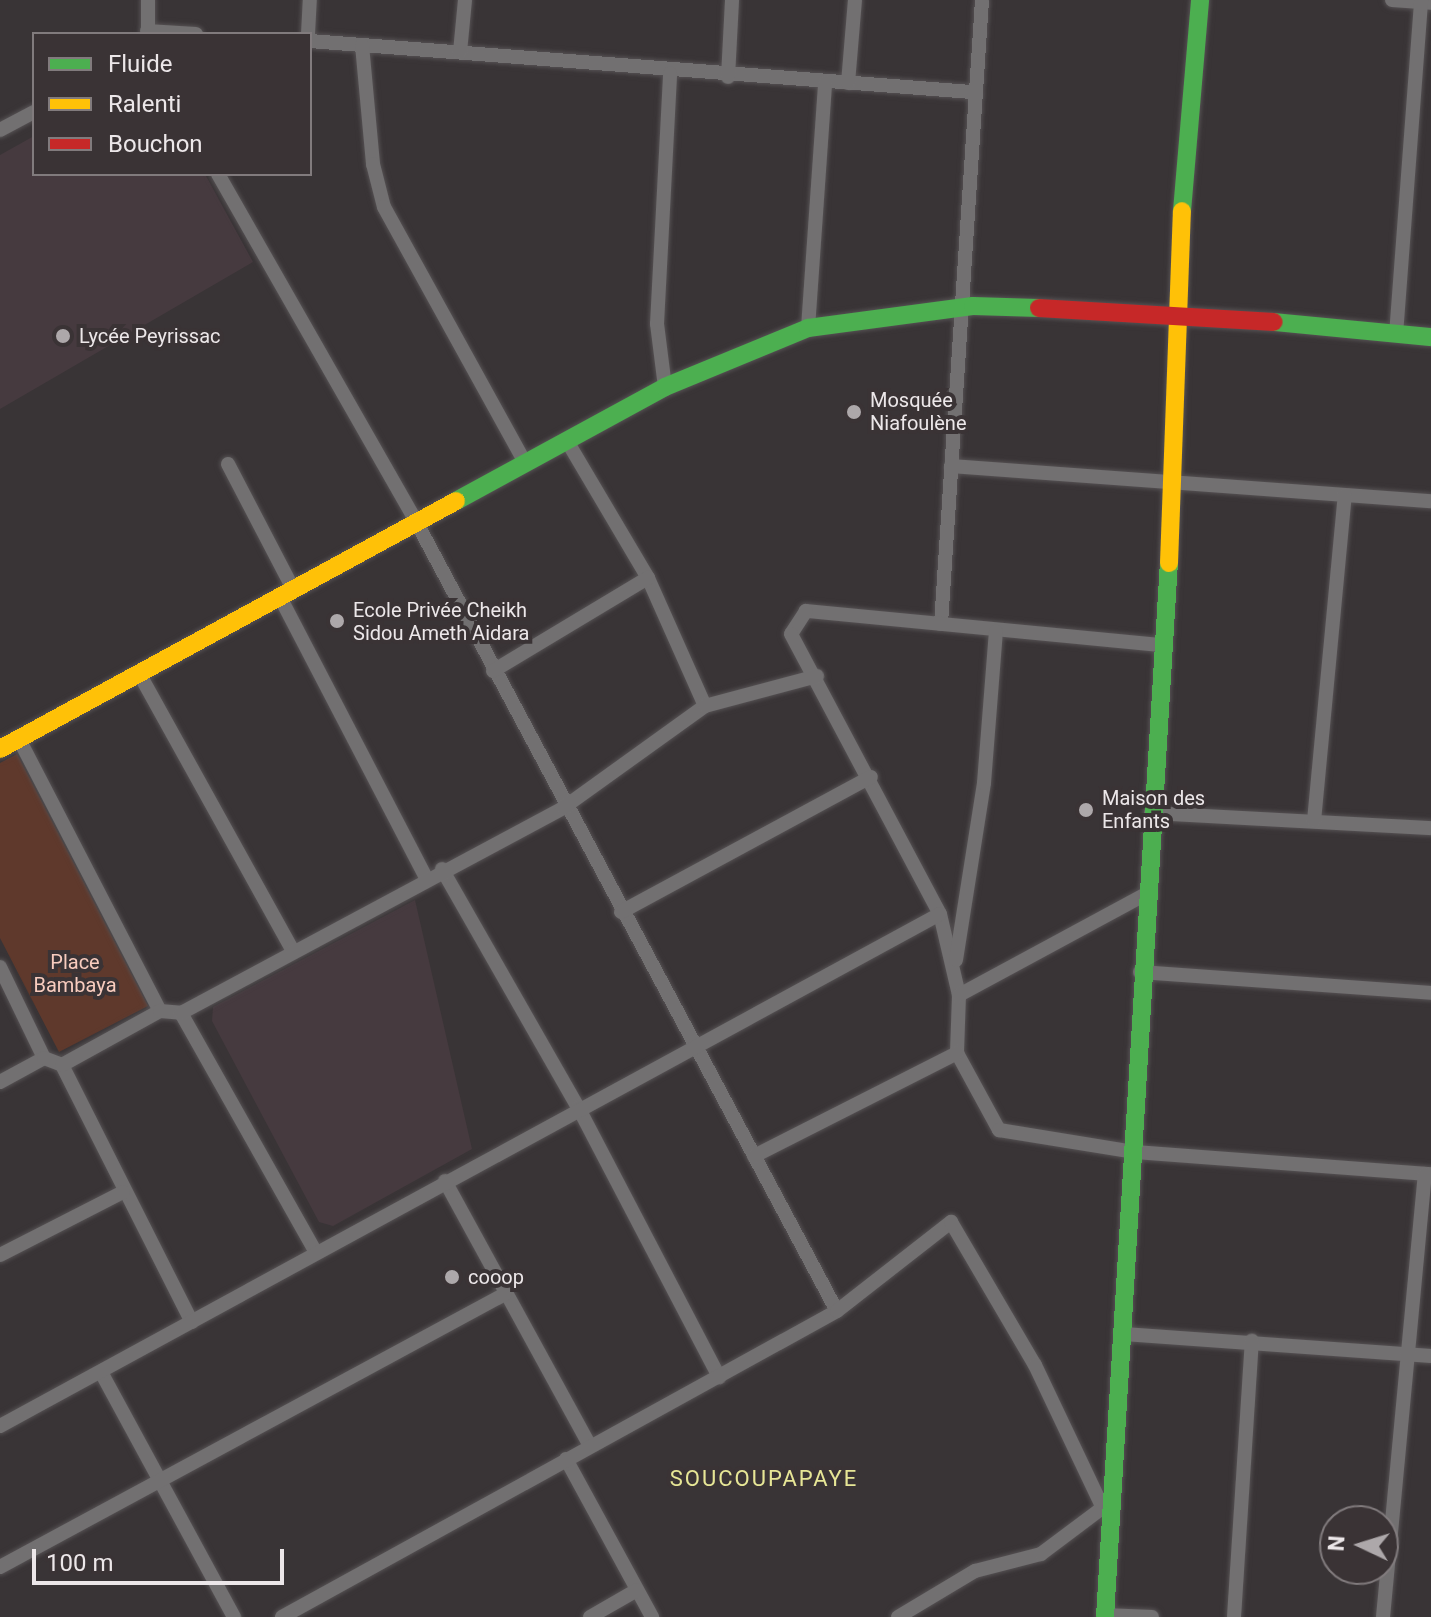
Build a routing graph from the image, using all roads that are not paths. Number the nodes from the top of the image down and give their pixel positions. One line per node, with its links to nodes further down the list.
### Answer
1 (148, 0): 10 (street)
2 (310, 0): 11 (street)
3 (465, 0): 14 (street)
4 (732, 0): 16 (street)
5 (855, 0): 18 (street)
6 (982, 0): 19 (street)
7 (1200, 0): 24 (street)
8 (1392, 0): 9 (street)
9 (1424, 2): 26 (street)
10 (148, 32)
11 (308, 32)
12 (312, 41): 13 (street)
13 (362, 45): 14 (street); 30 (street)
14 (460, 52): 15 (street)
15 (670, 73): 16 (street); 28 (street)
16 (728, 77): 17 (street)
17 (825, 83): 18 (street); 25 (street)
18 (848, 83): 19 (street)
19 (972, 92): 23 (street)
20 (32, 113): 21 (street)
21 (0, 130)
22 (219, 176): 36 (street)
23 (959, 306): 24 (street); 25 (street); 32 (street)
24 (1174, 312): 26 (street); 33 (street)
25 (808, 328): 28 (street)
26 (1396, 335): 27 (street)
27 (1431, 337)
28 (665, 387): 29 (street)
29 (567, 441): 30 (street); 37 (street)
30 (525, 462): 36 (street)
31 (228, 464): 38 (street)
32 (951, 466): 33 (street); 39 (street)
33 (1171, 484): 34 (street); 41 (street)
34 (1345, 495): 35 (street); 51 (street)
35 (1431, 501)
36 (419, 527): 38 (street); 42 (street)
37 (648, 578): 42 (street); 45 (street)
38 (288, 595): 43 (street); 54 (street)
39 (941, 624): 40 (street); 44 (street)
40 (996, 631): 41 (street); 59 (street)
41 (1160, 645): 50 (street)
42 (493, 671): 49 (street)
43 (140, 675): 46 (street); 58 (street)
44 (817, 676): 45 (street); 48 (street)
45 (705, 706): 49 (street)
46 (19, 739): 47 (street); 64 (street)
47 (0, 749)
48 (871, 777): 56 (street); 57 (street)
49 (563, 808): 53 (street); 56 (street)
50 (1151, 813): 51 (street); 55 (street)
51 (1314, 821): 52 (street)
52 (1431, 828)
53 (442, 869): 54 (street); 71 (street)
54 (425, 876): 58 (street)
55 (1144, 895): 61 (street); 63 (street)
56 (621, 912): 66 (street)
57 (940, 914): 59 (street); 66 (street)
58 (292, 949): 65 (street)
59 (955, 966): 63 (street)
60 (0, 967): 68 (street)
61 (1140, 972): 62 (street); 72 (street)
62 (1431, 993)
63 (959, 995): 67 (street)
64 (160, 1011): 65 (street); 69 (street)
65 (181, 1013): 77 (street)
66 (697, 1041): 71 (street); 73 (street)
67 (957, 1053): 72 (street); 73 (street)
68 (44, 1058): 69 (street); 70 (street)
69 (62, 1065): 76 (street)
70 (0, 1082)
71 (578, 1107): 75 (street); 87 (street)
72 (1135, 1152): 74 (street); 82 (street)
73 (754, 1156): 80 (street)
74 (1428, 1174): 84 (street)
75 (445, 1181): 77 (street); 79 (street)
76 (123, 1192): 78 (street); 81 (street)
77 (315, 1251): 81 (street)
78 (0, 1255)
79 (505, 1294): 89 (street); 91 (street)
80 (837, 1311): 87 (street); 92 (street)
81 (192, 1322): 86 (street)
82 (1124, 1334): 83 (street); 92 (street)
83 (1252, 1341): 84 (street); 103 (street)
84 (1408, 1354): 85 (street); 104 (street)
85 (1431, 1356)
86 (101, 1372): 88 (street); 91 (street)
87 (719, 1377): 89 (street)
88 (0, 1426)
89 (590, 1446): 90 (street)
90 (566, 1459): 94 (street); 95 (street)
91 (156, 1478): 93 (street); 97 (street)
92 (1108, 1503): 96 (street); 101 (street)
93 (0, 1567)
94 (637, 1590): 99 (street); 100 (street)
95 (315, 1610): 98 (street)
96 (1105, 1616): 102 (street)
97 (234, 1617)
98 (282, 1617)
99 (590, 1617)
100 (652, 1617)
101 (898, 1617)
102 (1152, 1617)
103 (1234, 1617)
104 (1383, 1617)

